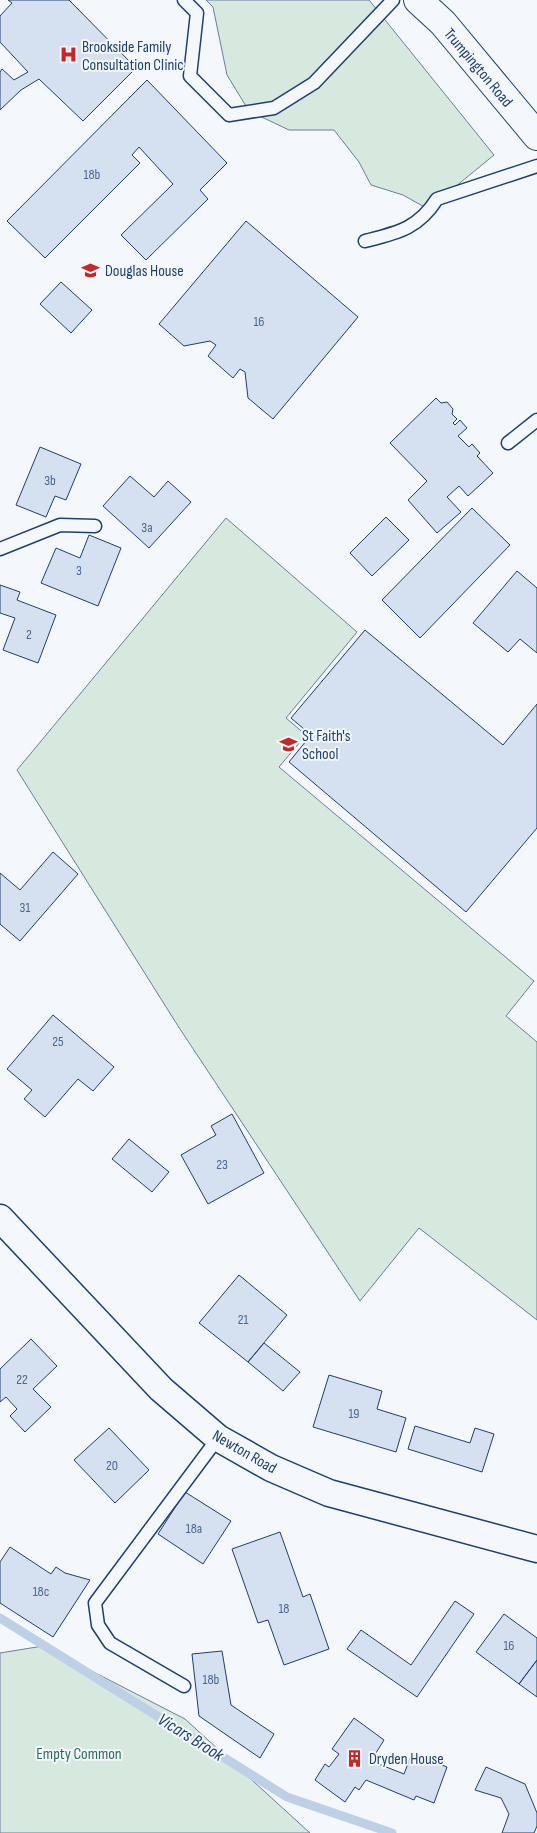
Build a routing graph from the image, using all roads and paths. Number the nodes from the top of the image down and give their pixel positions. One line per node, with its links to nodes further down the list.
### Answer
1 (184, 0): 2 (lane)
2 (393, 0)
3 (418, 0): 4 (main road, Trumpington Road)
4 (537, 136)
5 (537, 166): 6 (lane)
6 (365, 241)
7 (537, 420): 8 (lane)
8 (508, 443)
9 (95, 526): 10 (lane)
10 (0, 549)
11 (0, 1218): 12 (street, Newton Road)
12 (218, 1438): 13 (street, Newton Road); 14 (lane)
13 (537, 1549)
14 (184, 1686)

